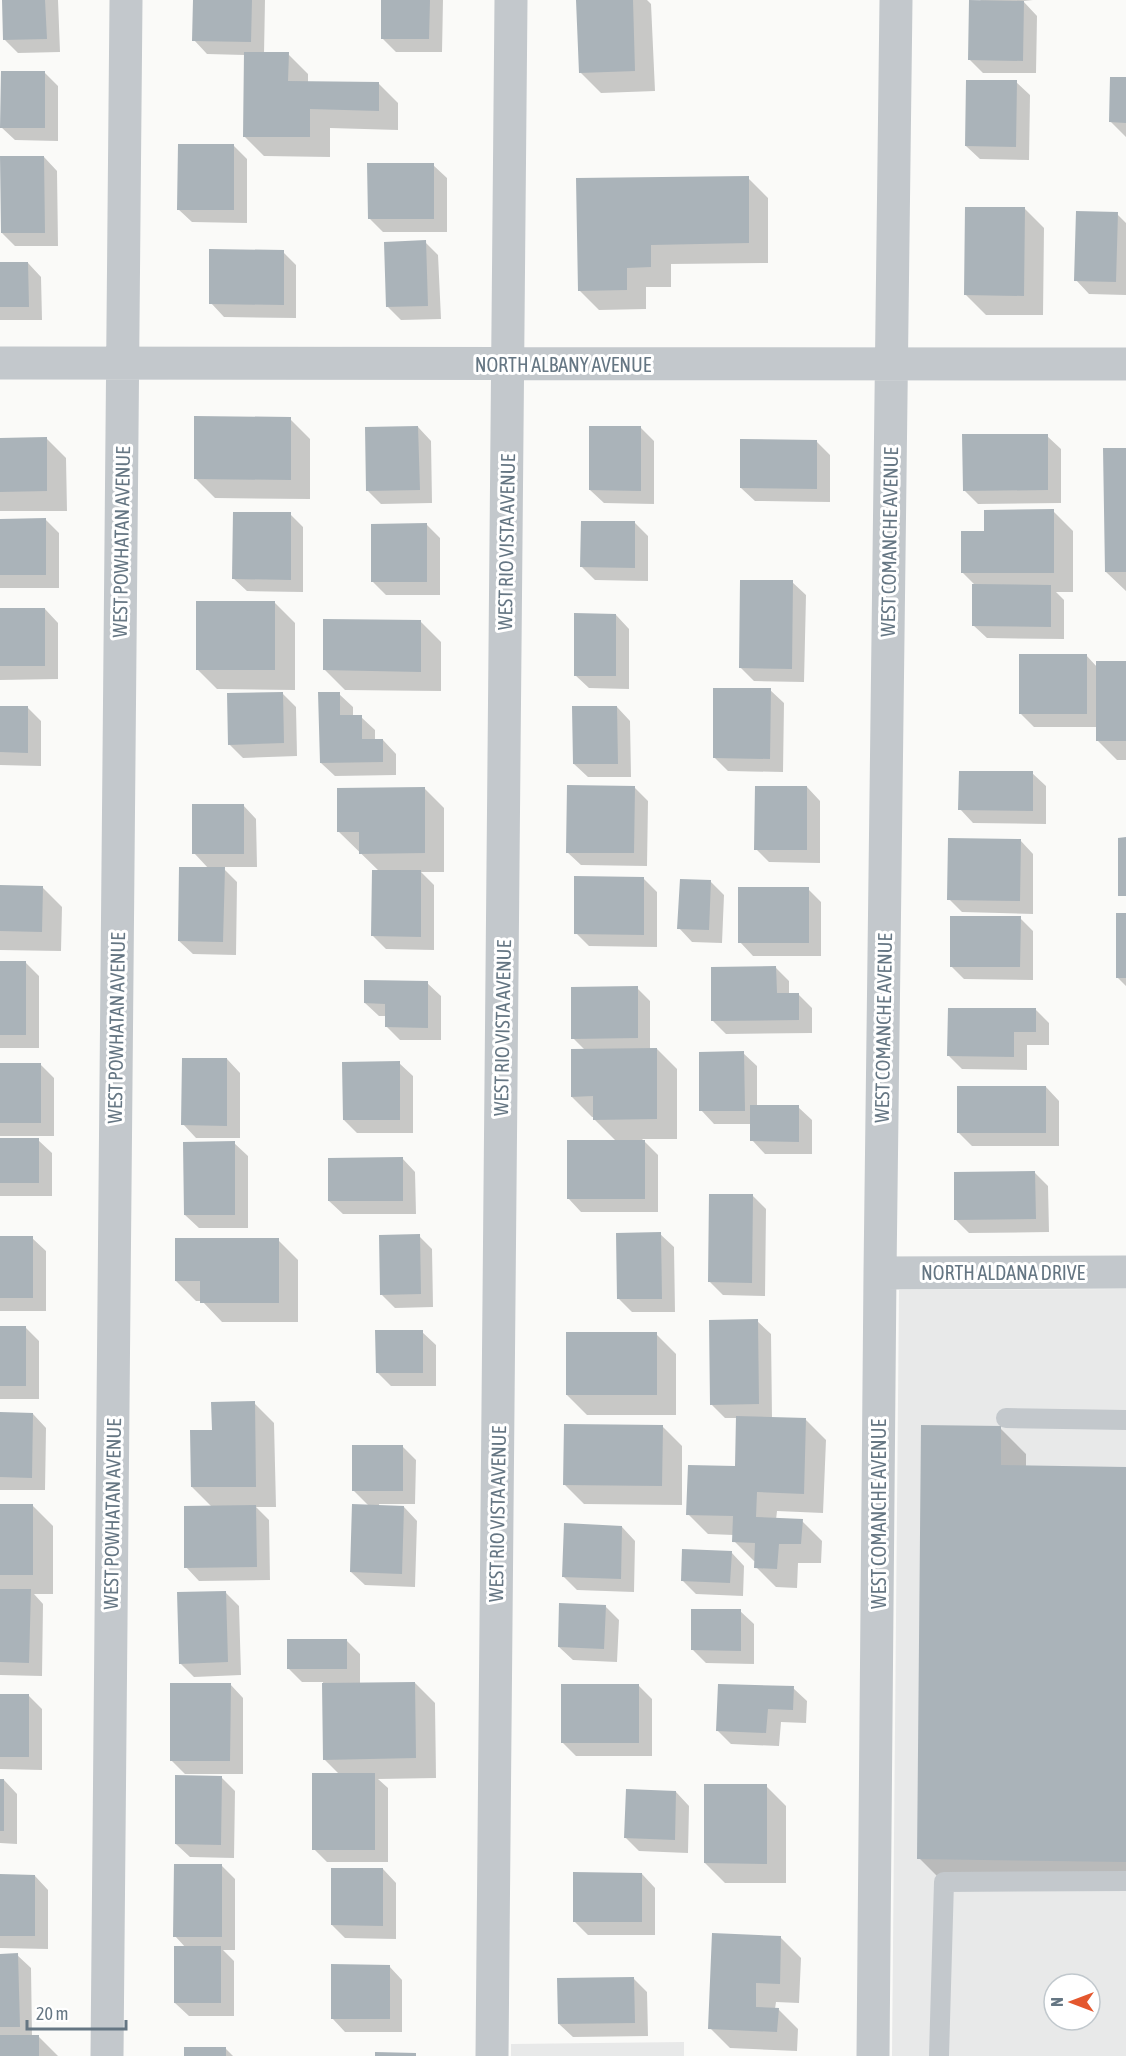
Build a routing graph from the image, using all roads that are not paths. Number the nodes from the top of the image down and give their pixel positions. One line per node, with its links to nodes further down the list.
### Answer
1 (126, 0): 5 (street, WEST POWHATAN AVENUE)
2 (512, 0): 6 (street, WEST RIO VISTA AVENUE)
3 (896, 0): 7 (street, WEST COMANCHE AVENUE)
4 (0, 363): 5 (street, NORTH ALBANY AVENUE)
5 (122, 363): 6 (street, NORTH ALBANY AVENUE); 14 (street, WEST POWHATAN AVENUE)
6 (508, 364): 7 (street, NORTH ALBANY AVENUE); 15 (street, WEST RIO VISTA AVENUE)
7 (891, 364): 8 (street, NORTH ALBANY AVENUE); 10 (street, WEST COMANCHE AVENUE)
8 (1126, 364)
9 (1126, 1272): 10 (street, NORTH ALDANA DRIVE)
10 (880, 1273): 16 (street, WEST COMANCHE AVENUE)
11 (1006, 1419): 12 (lane)
12 (1126, 1420)
13 (1126, 1881): 17 (lane)
14 (107, 2056)
15 (492, 2056)
16 (873, 2056)
17 (939, 2056)

